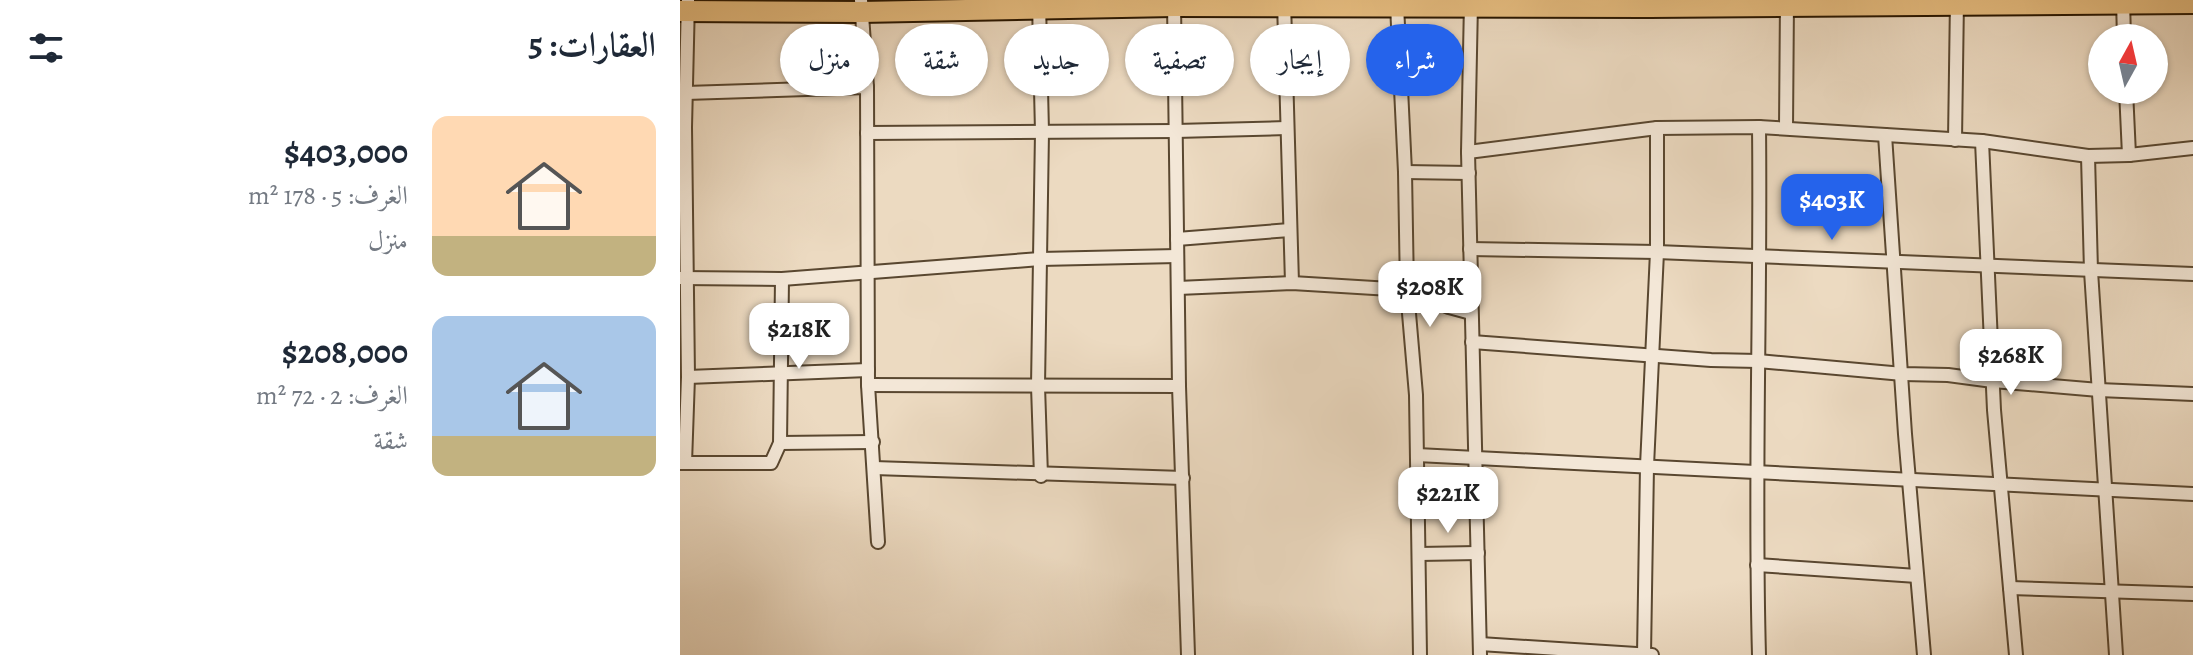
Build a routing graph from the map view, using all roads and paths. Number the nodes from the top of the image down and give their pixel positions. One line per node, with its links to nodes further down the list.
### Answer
1 (2123, 2): 5 (highway); 6 (highway); 12 (street)
2 (1174, 3): 3 (highway); 7 (highway); 22 (street)
3 (1284, 3): 9 (highway); 19 (street)
4 (1787, 3): 5 (highway); 8 (highway); 21 (street)
5 (1957, 3): 26 (street)
6 (2193, 3)
7 (1039, 4): 10 (highway); 23 (street)
8 (1471, 4): 9 (highway); 29 (street)
9 (1397, 5): 32 (street)
10 (861, 6): 11 (highway)
11 (685, 7): 14 (street)
12 (2124, 24)
13 (780, 90): 14 (street)
14 (686, 93): 17 (street)
15 (867, 96): 24 (street)
16 (2127, 104): 30 (street)
17 (682, 127): 46 (street)
18 (1759, 127): 20 (street); 21 (street); 39 (street)
19 (1286, 128): 22 (street); 34 (street)
20 (1657, 128): 29 (street); 37 (street)
21 (1786, 128): 25 (street)
22 (1176, 131): 23 (street); 35 (street)
23 (1042, 132): 24 (street); 40 (street)
24 (867, 133): 44 (street)
25 (1885, 135): 26 (street); 41 (street)
26 (1955, 140): 27 (street)
27 (1982, 141): 31 (street); 42 (street)
28 (2193, 148): 30 (street)
29 (1468, 152): 33 (street)
30 (2129, 155): 31 (street)
31 (2088, 156): 43 (street)
32 (1405, 172): 33 (street); 50 (street)
33 (1469, 173): 36 (street)
34 (1290, 230): 35 (street); 48 (street)
35 (1177, 239): 38 (street)
36 (1470, 249): 37 (street); 51 (street)
37 (1657, 252): 39 (street); 53 (street)
38 (1177, 256): 40 (street); 49 (street)
39 (1761, 257): 41 (street); 55 (street)
40 (1040, 259): 44 (street); 62 (street)
41 (1895, 262): 42 (street); 57 (street)
42 (1986, 267): 43 (street); 60 (street)
43 (2091, 271): 45 (street); 64 (street)
44 (868, 272): 47 (street); 56 (street)
45 (2193, 274)
46 (684, 278): 47 (street); 54 (street)
47 (782, 279): 58 (street)
48 (1292, 283): 49 (street); 50 (street)
49 (1178, 288): 63 (street)
50 (1407, 290): 51 (street); 68 (street)
51 (1471, 313): 52 (street)
52 (1472, 342): 53 (street); 69 (street)
53 (1652, 356): 55 (street); 71 (street)
54 (684, 361): 59 (street)
55 (1758, 361): 57 (street); 73 (street)
56 (868, 370): 58 (street); 61 (street)
57 (1903, 374): 60 (street); 76 (street)
58 (781, 375): 59 (street); 67 (street)
59 (688, 377): 70 (street)
60 (1993, 381): 64 (street); 77 (street)
61 (868, 385): 62 (street); 66 (street)
62 (1038, 386): 63 (street); 74 (street)
63 (1179, 386): 75 (street)
64 (2099, 390): 65 (street); 78 (street)
65 (2193, 394)
66 (873, 442): 67 (street); 72 (street)
67 (780, 443): 70 (street)
68 (1417, 455): 69 (street); 82 (street)
69 (1476, 456): 71 (street); 81 (street)
70 (683, 463)
71 (1647, 466): 73 (street); 91 (street)
72 (874, 468): 74 (street); 80 (street)
73 (1757, 472): 76 (street); 83 (street)
74 (1041, 476): 75 (street)
75 (1183, 478): 89 (street)
76 (1910, 478): 77 (street); 84 (street)
77 (2001, 484): 78 (street); 85 (street)
78 (2105, 489): 79 (street); 86 (street)
79 (2193, 494)
80 (878, 542)
81 (1478, 553): 82 (street); 88 (street)
82 (1419, 554): 90 (street)
83 (1757, 565): 84 (street); 93 (street)
84 (1917, 576): 94 (street)
85 (2010, 588): 86 (street); 95 (street)
86 (2111, 589): 87 (street); 96 (street)
87 (2193, 594)
88 (1480, 649): 91 (street)
89 (1188, 655)
90 (1420, 655)
91 (1644, 655): 92 (street)
92 (1652, 655)
93 (1759, 655)
94 (1924, 655)
95 (2016, 655)
96 (2116, 655)

